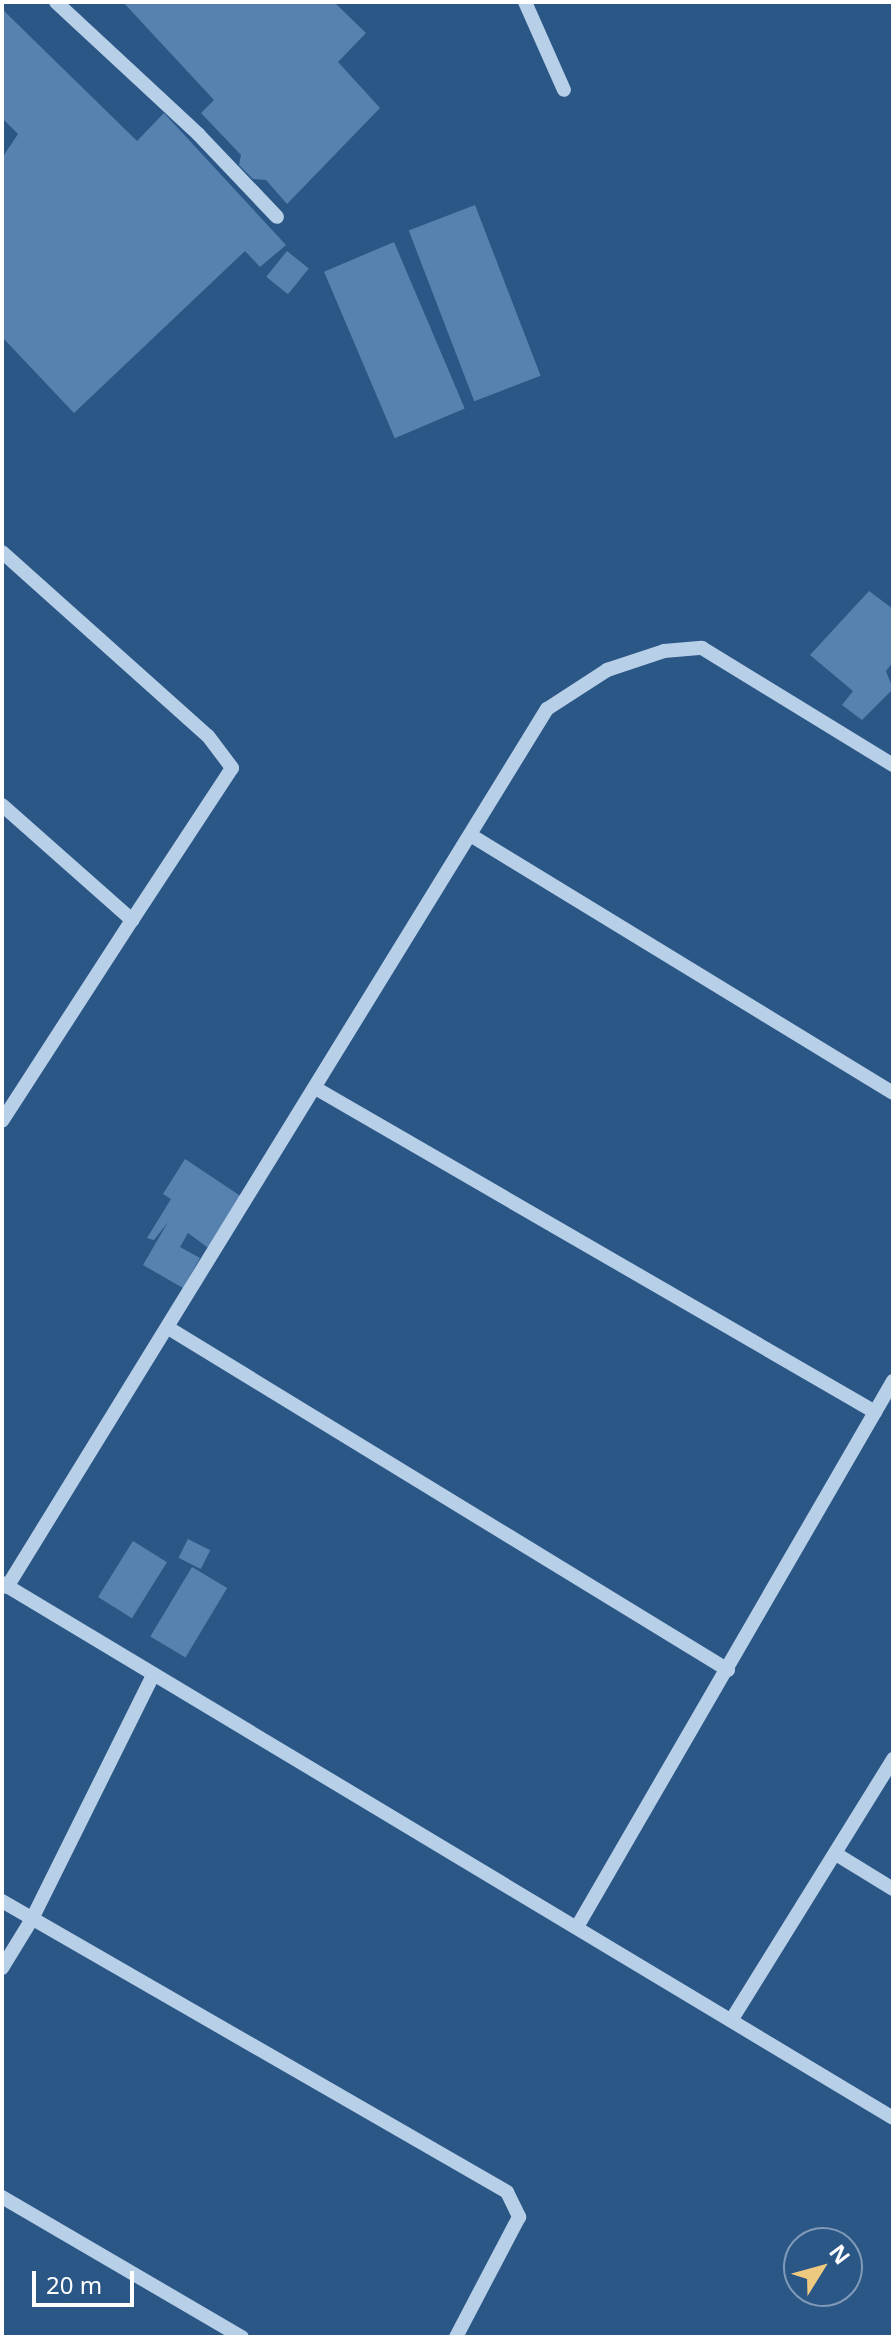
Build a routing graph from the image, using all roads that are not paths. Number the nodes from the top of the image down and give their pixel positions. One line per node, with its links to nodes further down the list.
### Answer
1 (56, 2): 4 (street)
2 (525, 2): 3 (street)
3 (564, 90)
4 (277, 217)
5 (2, 552): 9 (street)
6 (893, 765): 8 (street)
7 (2, 805): 9 (street)
8 (472, 836): 10 (street); 11 (street)
9 (132, 920): 12 (street)
10 (317, 1089): 14 (street); 16 (street)
11 (893, 1093)
12 (7, 1100): 13 (street)
13 (2, 1121)
14 (170, 1329): 17 (street); 18 (street)
15 (893, 1381): 16 (street)
16 (875, 1412): 18 (street)
17 (5, 1585): 19 (street)
18 (728, 1670): 25 (street)
19 (153, 1675): 24 (street); 25 (street)
20 (893, 1759): 21 (street)
21 (836, 1854): 22 (street); 27 (street)
22 (893, 1889)
23 (2, 1901): 24 (street)
24 (32, 1919): 26 (street); 31 (street)
25 (577, 1927): 27 (street)
26 (2, 1968)
27 (732, 2019): 28 (street)
28 (893, 2118)
29 (2, 2197): 30 (street)
30 (242, 2337)
31 (456, 2337)

